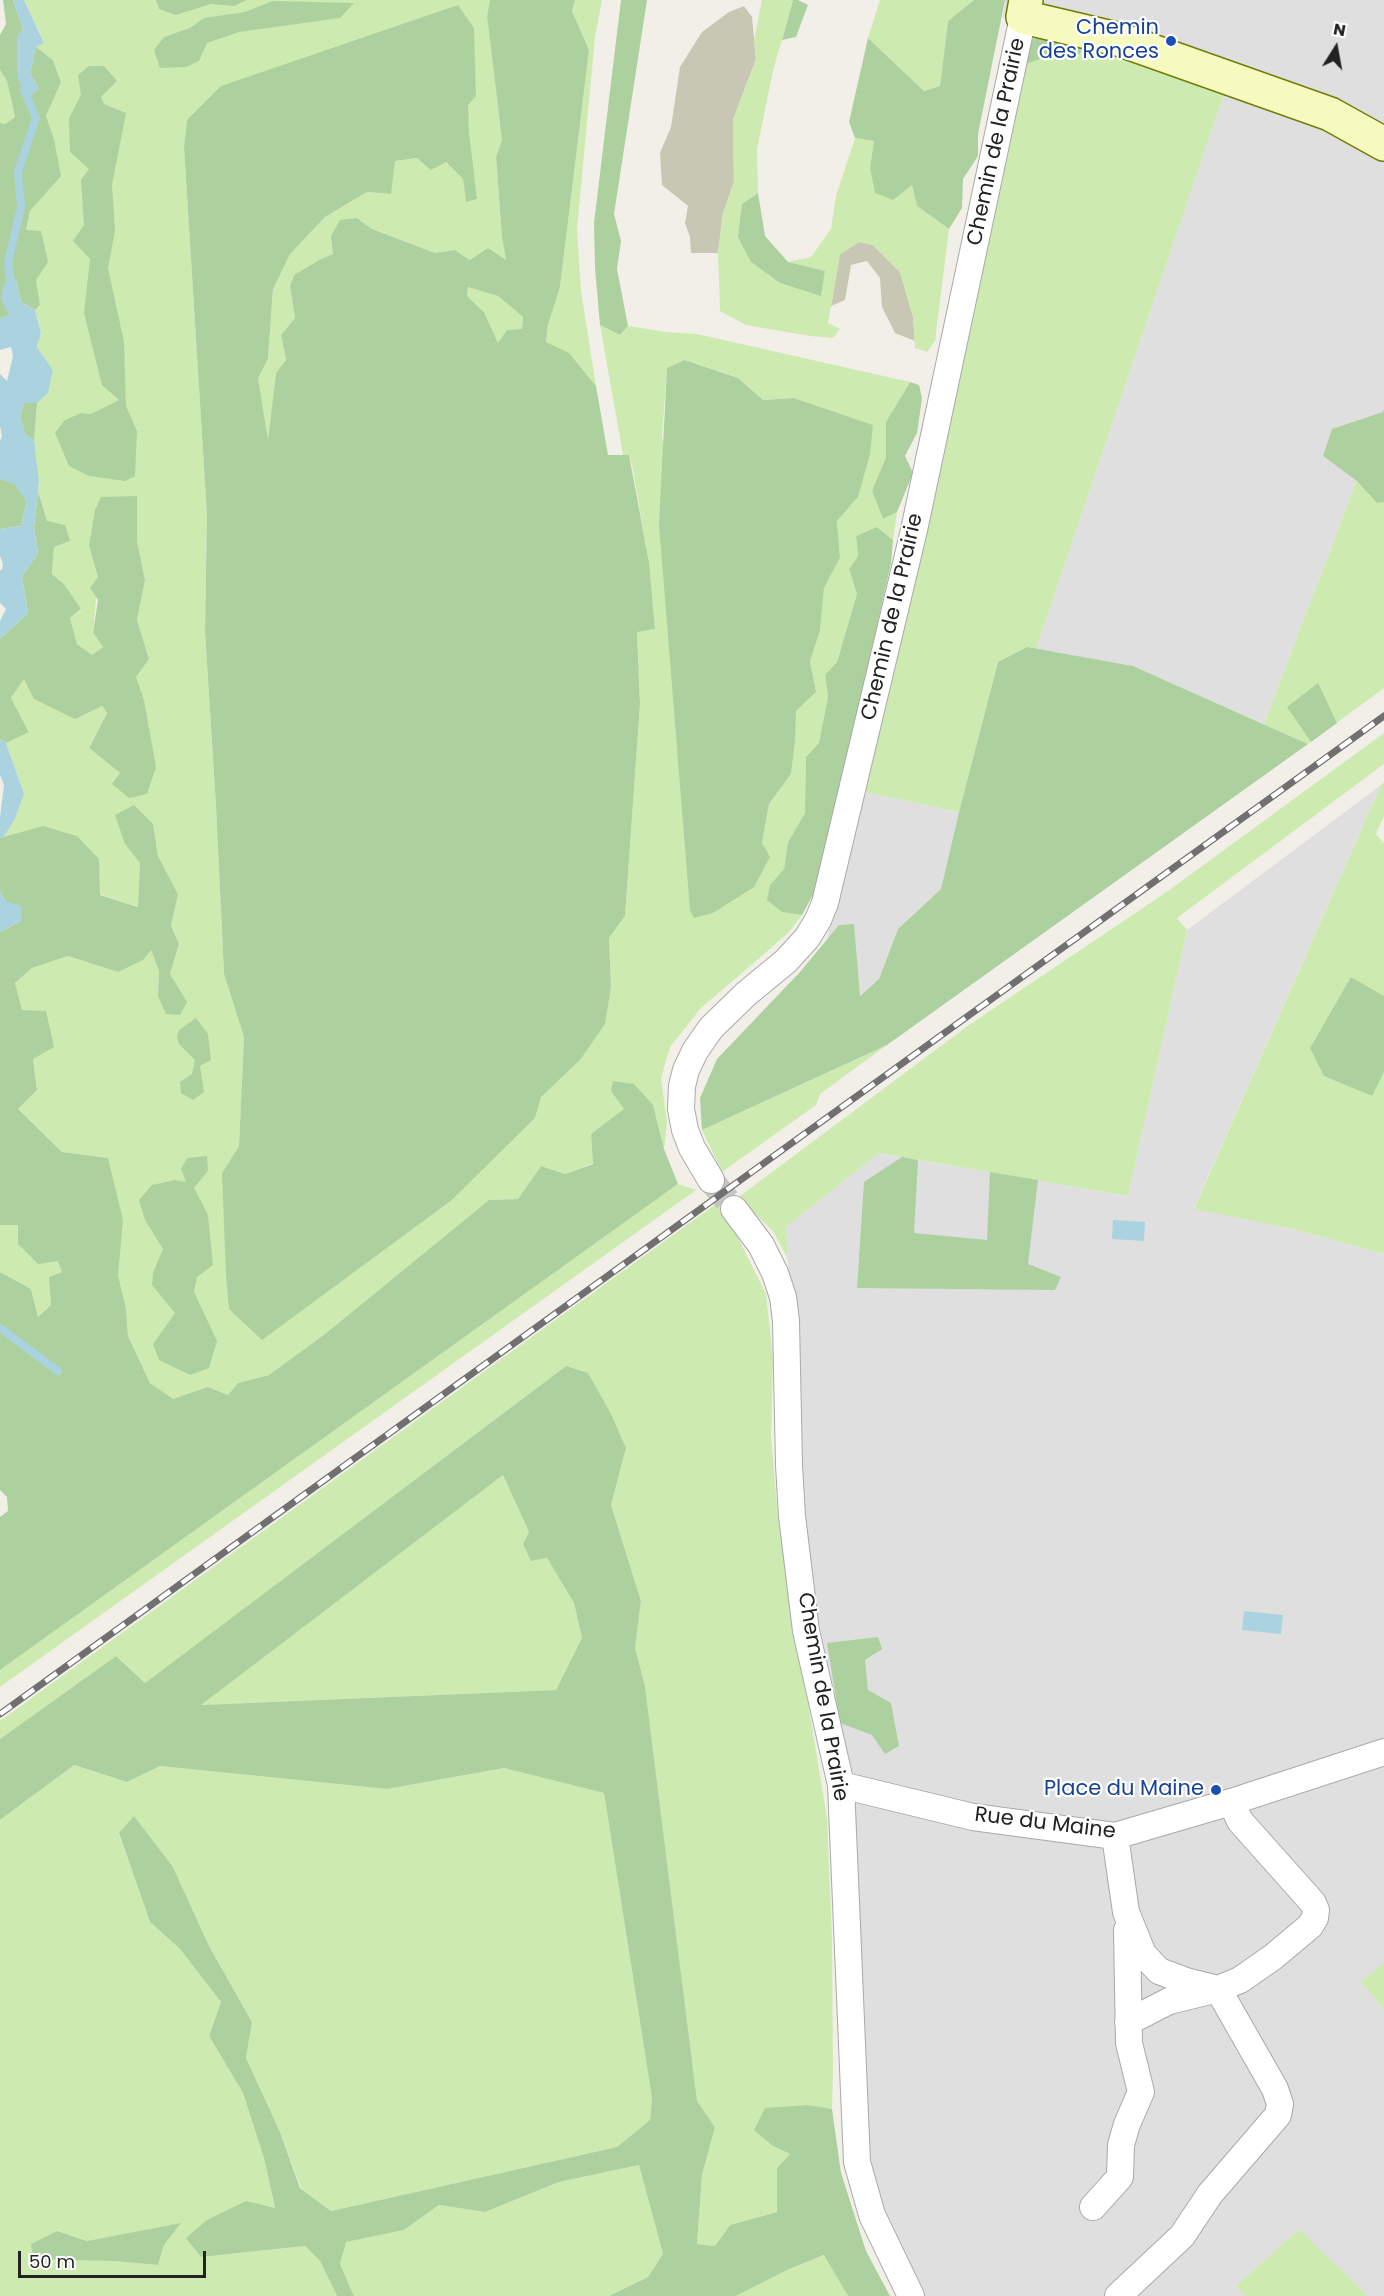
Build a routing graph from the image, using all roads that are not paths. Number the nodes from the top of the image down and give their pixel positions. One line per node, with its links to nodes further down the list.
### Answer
1 (1025, 8): 2 (street); 3 (street, Chemin de la Prairie)
2 (1384, 144)
3 (711, 1180)
4 (734, 1209): 6 (street, Chemin de la Prairie)
5 (1384, 1752): 7 (street, Rue du Maine)
6 (841, 1785): 8 (street, Rue du Maine); 13 (street, Chemin de la Prairie)
7 (1231, 1802): 8 (street, Rue du Maine); 10 (street)
8 (1115, 1836): 9 (street)
9 (1126, 1912): 10 (street); 11 (street)
10 (1218, 1989): 11 (street); 14 (street)
11 (1128, 2022): 12 (street)
12 (1093, 2207)
13 (911, 2296)
14 (1118, 2296)

